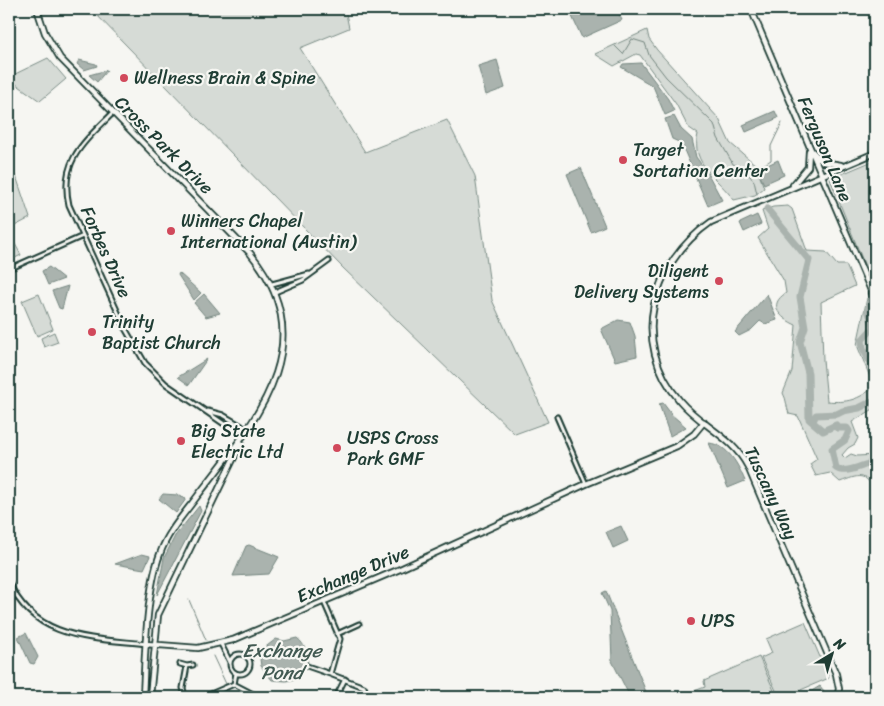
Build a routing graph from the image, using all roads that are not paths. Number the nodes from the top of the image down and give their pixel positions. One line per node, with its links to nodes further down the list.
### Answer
1 (37, 9): 3 (street, Cross Park Drive)
2 (751, 9): 4 (street, Ferguson Lane)
3 (113, 114): 9 (street, Forbes Drive); 13 (street, Cross Park Drive)
4 (809, 148): 6 (street); 7 (street, Ferguson Lane); 8 (street)
5 (875, 153): 6 (street, Tuscany Way)
6 (843, 166): 7 (street, Tuscany Way)
7 (820, 175): 8 (street, Tuscany Way); 15 (street, Ferguson Lane)
8 (790, 188): 18 (street, Tuscany Way)
9 (83, 236): 11 (street); 16 (street, Forbes Drive)
10 (329, 261): 12 (street)
11 (9, 269)
12 (309, 273): 13 (street); 14 (street)
13 (272, 284): 14 (street, Cross Park Drive)
14 (275, 292): 19 (street, Cross Park Drive)
15 (875, 300)
16 (207, 411): 19 (street, Forbes Drive); 20 (street, Forbes Drive)
17 (557, 417): 21 (street)
18 (704, 422): 21 (street, Exchange Drive); 45 (street, Tuscany Way)
19 (248, 430): 20 (street, Cross Park Drive)
20 (243, 438): 26 (street, Cross Park Drive); 28 (street, Cross Park Drive)
21 (586, 484): 23 (street, Exchange Drive)
22 (9, 582): 26 (street, Exchange Drive)
23 (324, 602): 25 (street); 27 (street, Exchange Drive)
24 (359, 624): 25 (street)
25 (337, 634): 35 (street)
26 (146, 644): 28 (street, Exchange Drive); 38 (street, Cross Park Drive)
27 (221, 644): 28 (street, Exchange Drive); 29 (street)
28 (154, 646): 39 (street, Cross Park Drive)
29 (230, 662): 34 (street); 34 (street)
30 (180, 664): 32 (street)
31 (192, 665): 32 (street)
32 (187, 666): 40 (street)
33 (306, 666): 35 (street)
34 (236, 673): 37 (street)
35 (330, 674): 36 (street)
36 (345, 679): 43 (street); 44 (street)
37 (234, 684): 41 (street); 42 (street)
38 (142, 697)
39 (150, 697)
40 (185, 697)
41 (206, 697)
42 (259, 697)
43 (336, 697)
44 (368, 697)
45 (837, 697)

